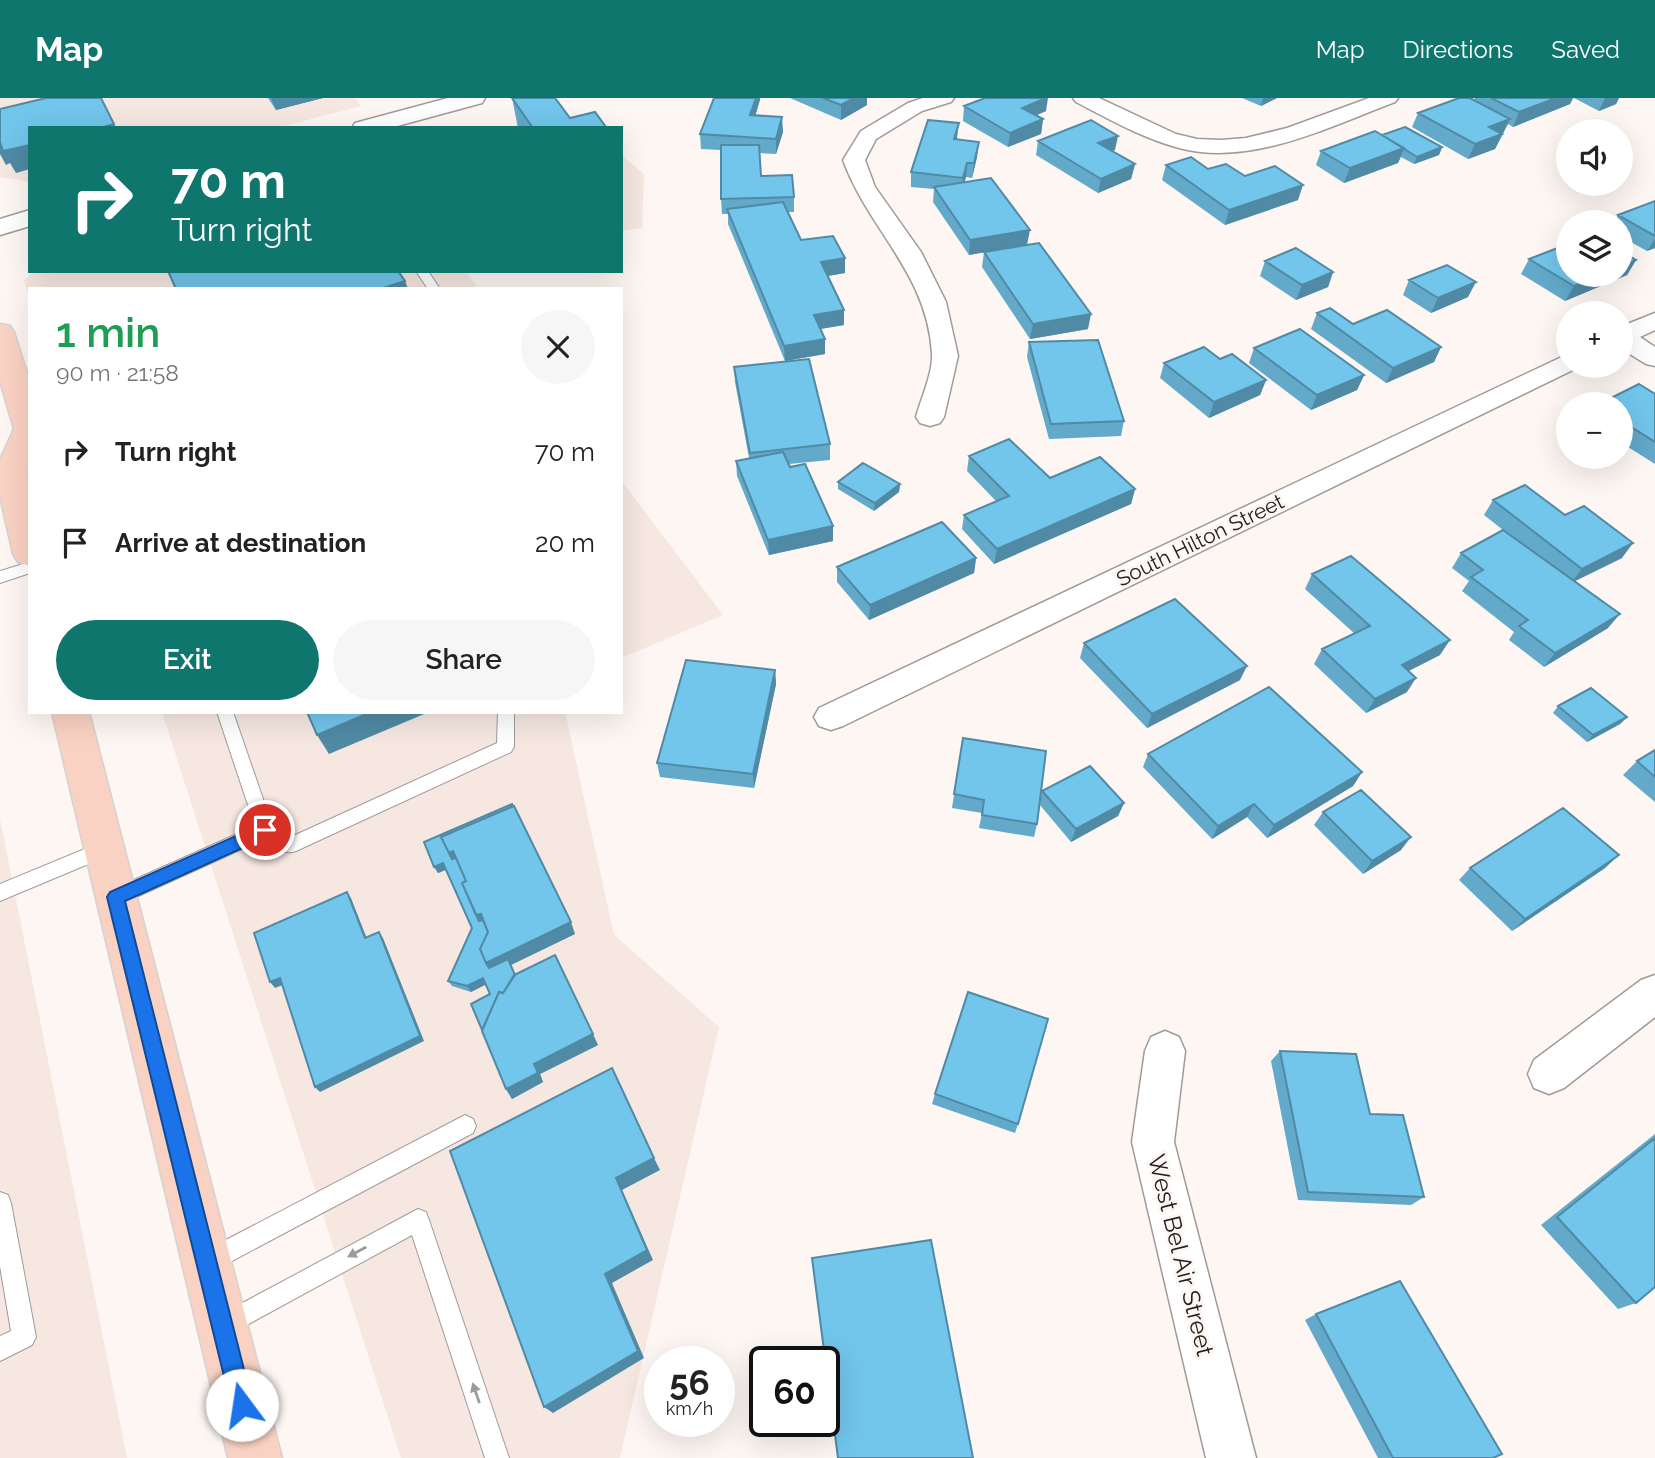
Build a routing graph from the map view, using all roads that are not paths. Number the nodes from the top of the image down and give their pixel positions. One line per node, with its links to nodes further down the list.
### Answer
1 (944, 98): 14 (street)
2 (1083, 98): 3 (street)
3 (1388, 98)
4 (468, 99): 5 (main road)
5 (375, 126)
6 (28, 219): 7 (main road)
7 (0, 227)
8 (1655, 321): 9 (street)
9 (1633, 331)
10 (0, 332): 15 (main road)
11 (1633, 345): 12 (street)
12 (1655, 359)
13 (1556, 368): 25 (street, South Hilton Street)
14 (930, 418)
15 (28, 425)
16 (28, 430): 17 (main road)
17 (5, 468): 18 (main road)
18 (24, 507): 19 (main road)
19 (28, 538)
20 (28, 568): 21 (lane)
21 (0, 577)
22 (70, 714): 27 (main road)
23 (226, 714): 26 (lane)
24 (506, 714): 26 (lane)
25 (831, 718)
26 (265, 830): 29 (lane)
27 (104, 849): 28 (lane); 29 (main road)
28 (0, 893)
29 (116, 897): 35 (main road)
30 (1655, 993): 32 (street)
31 (1165, 1051): 40 (street, West Bel Air Street)
32 (1549, 1074)
33 (465, 1126): 35 (lane)
34 (0, 1203): 37 (lane)
35 (207, 1262): 36 (main road)
36 (222, 1326): 38 (main road); 39 (lane, one-way to 36)
37 (0, 1349)
38 (255, 1458)
39 (498, 1458)
40 (1231, 1458)

